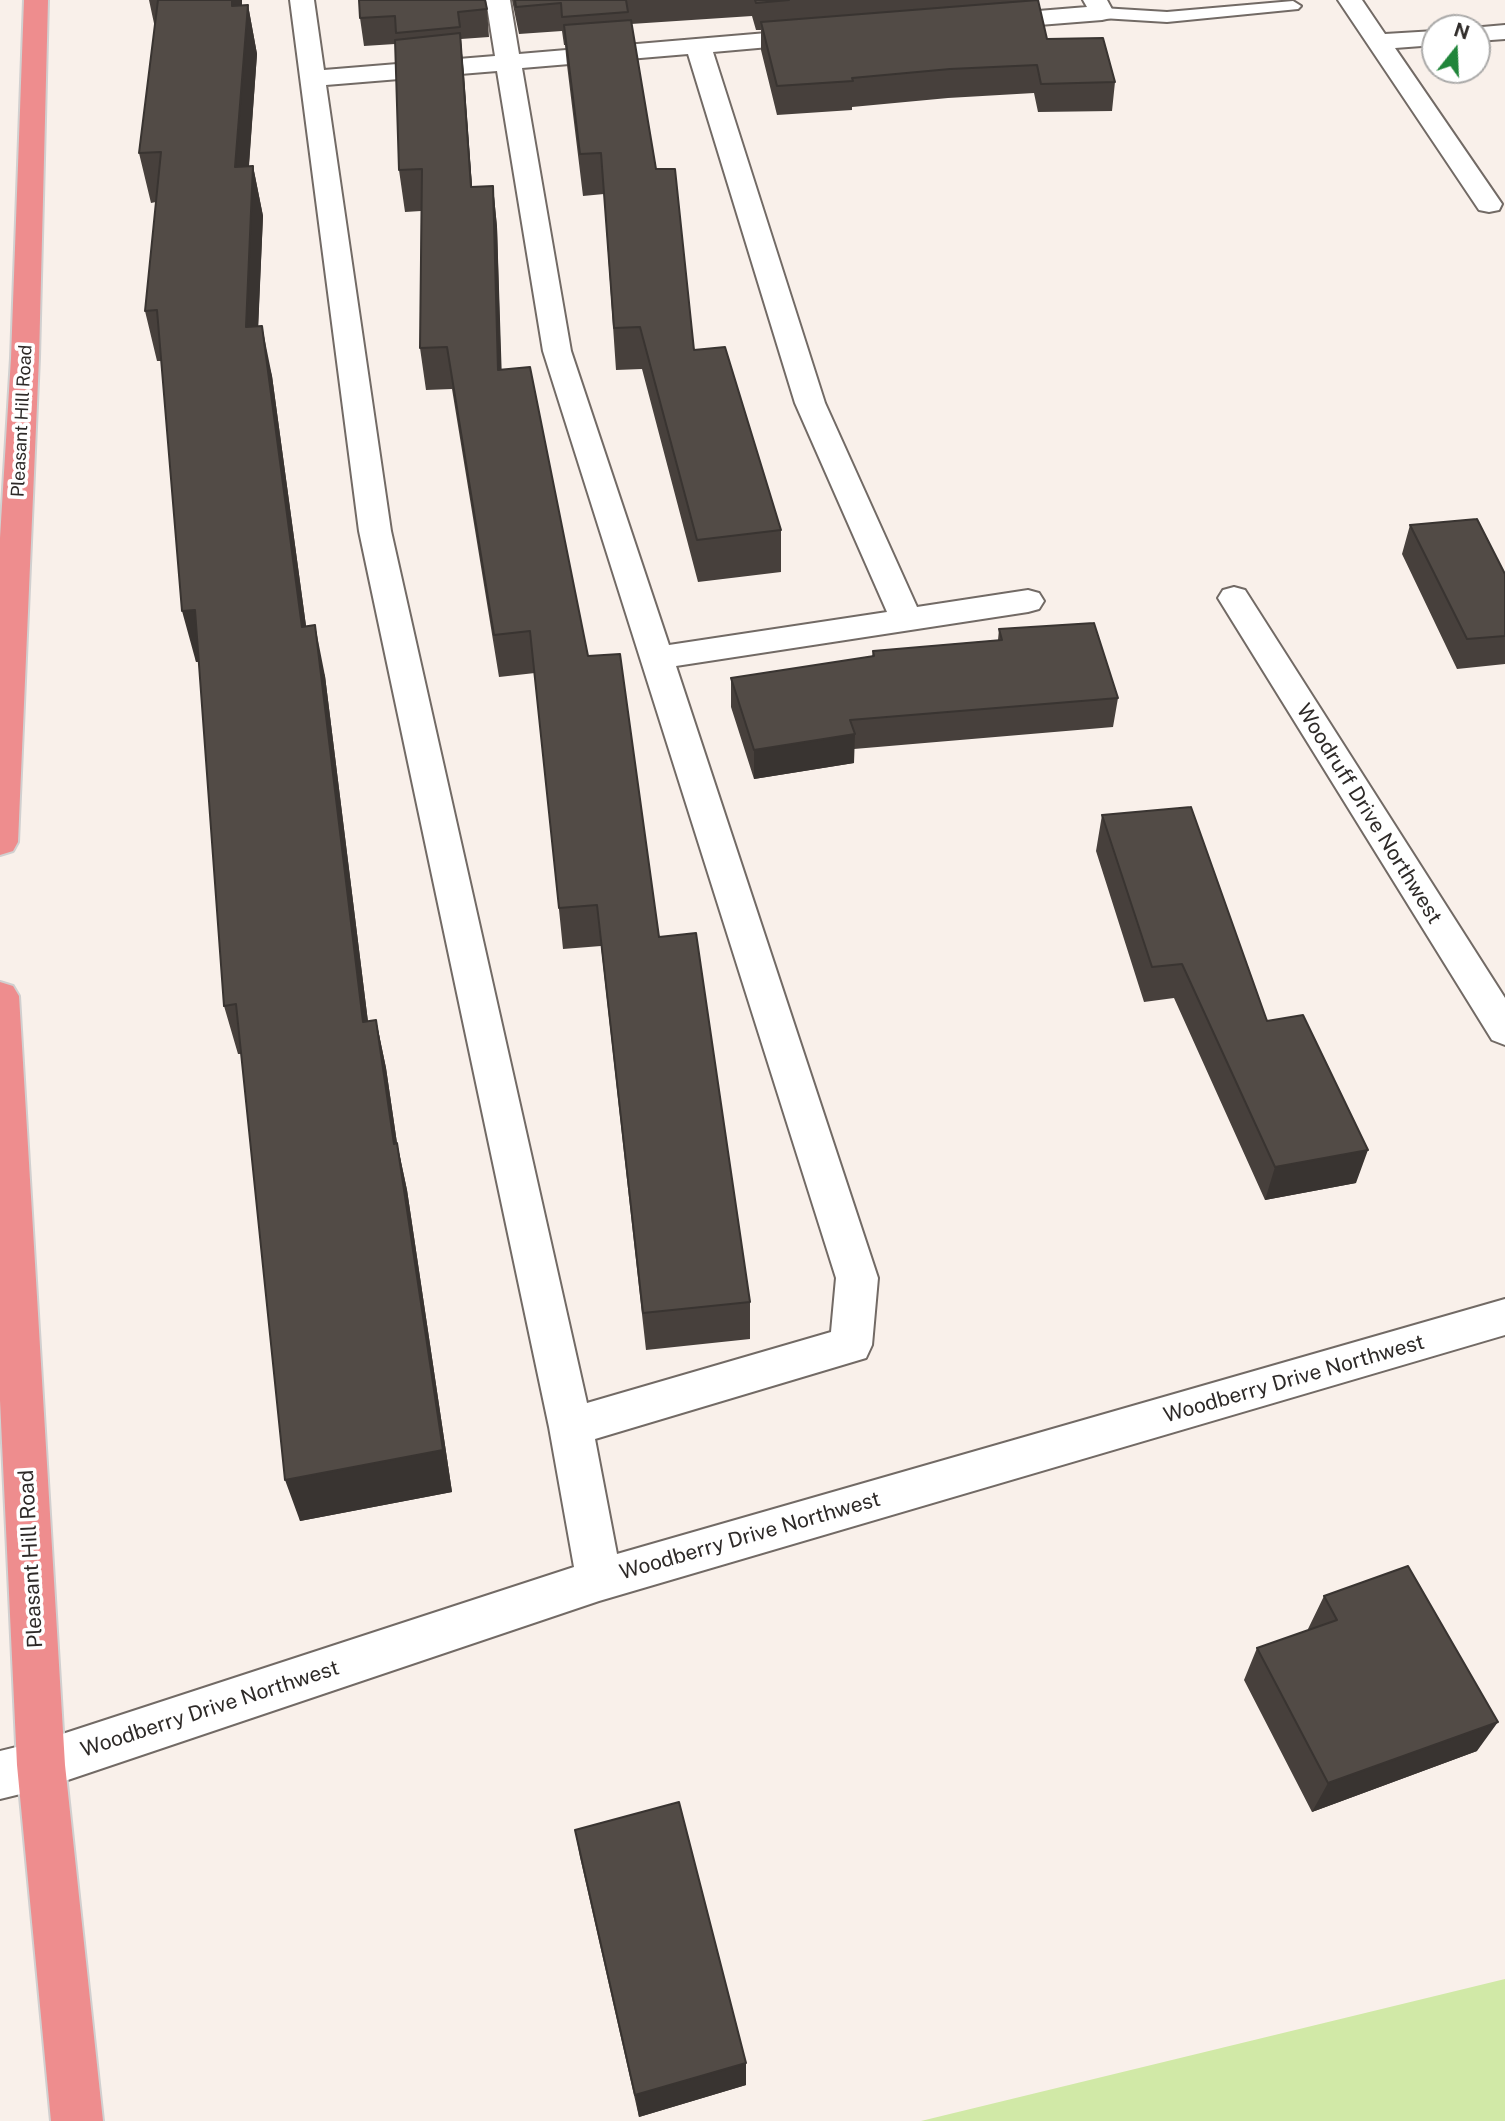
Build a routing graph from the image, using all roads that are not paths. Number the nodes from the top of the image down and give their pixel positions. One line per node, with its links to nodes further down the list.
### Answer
1 (36, 0): 19 (highway, Pleasant Hill Road)
2 (302, 0): 13 (street)
3 (498, 0): 12 (street)
4 (1350, 0): 10 (street)
5 (1099, 6): 6 (lane); 7 (street)
6 (1293, 6)
7 (963, 24)
8 (838, 34): 11 (street)
9 (1421, 38): 10 (street)
10 (1378, 42): 14 (street)
11 (698, 45): 12 (street); 17 (street)
12 (506, 60): 13 (street); 18 (street)
13 (311, 79): 23 (street)
14 (1489, 204)
15 (1234, 598): 21 (street, Woodruff Drive Northwest)
16 (1028, 601): 17 (street)
17 (906, 619): 18 (street)
18 (657, 658): 23 (street)
19 (0, 842)
20 (0, 996): 25 (highway, Pleasant Hill Road)
21 (1505, 1030)
22 (1505, 1317): 24 (street, Woodberry Drive Northwest)
23 (571, 1427): 24 (street)
24 (599, 1580): 25 (street, Woodberry Drive Northwest)
25 (20, 1770): 26 (highway, Pleasant Hill Road)
26 (77, 2121)

